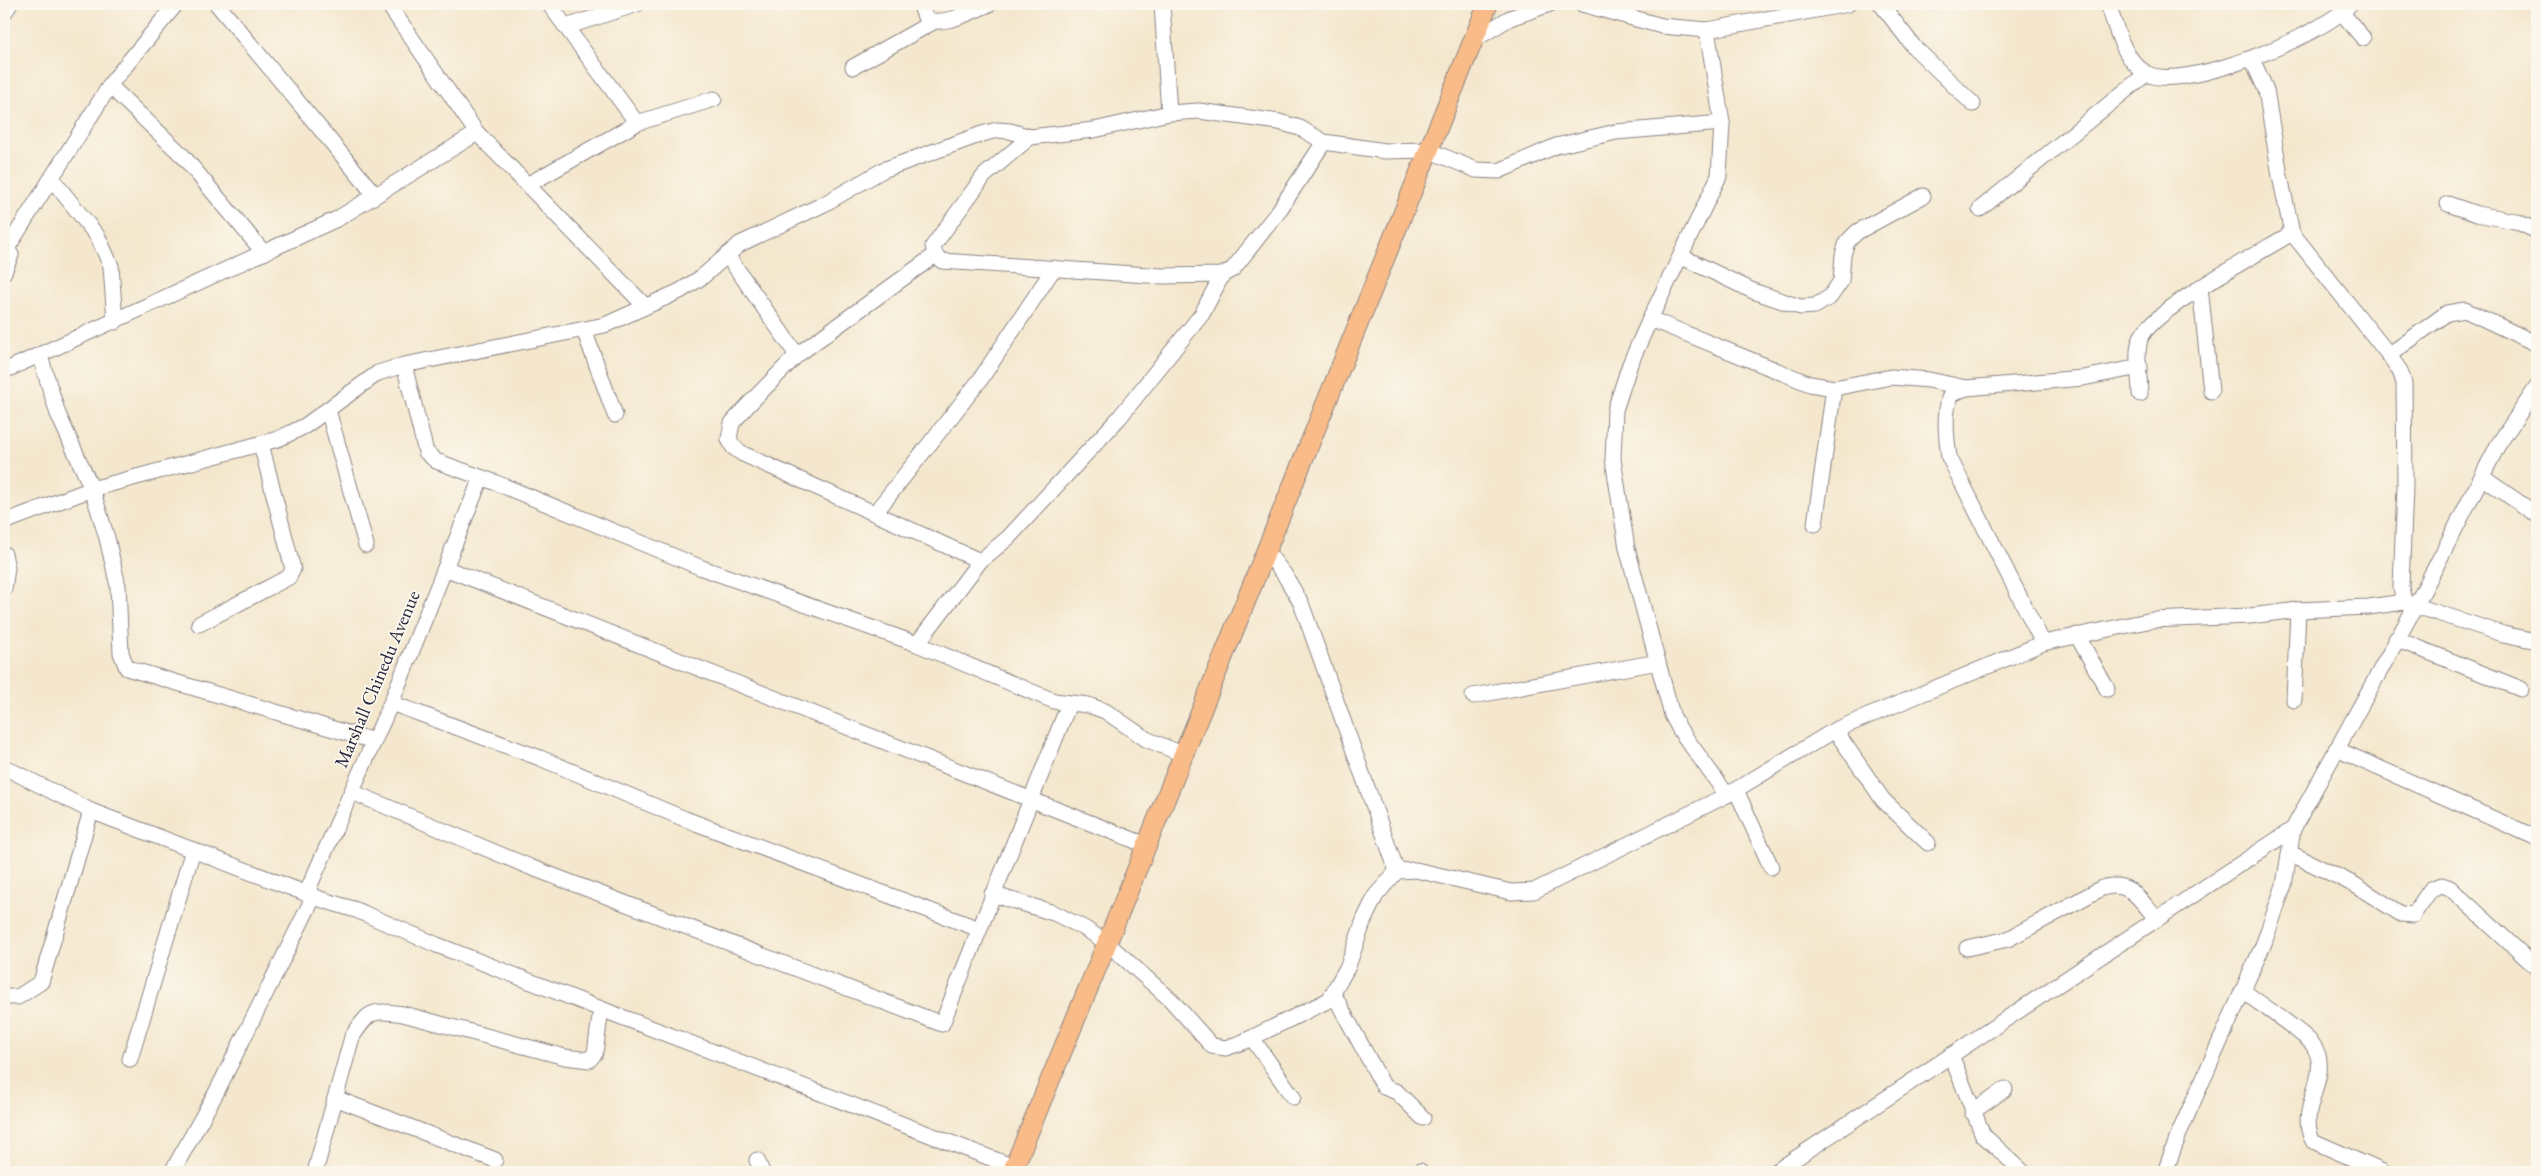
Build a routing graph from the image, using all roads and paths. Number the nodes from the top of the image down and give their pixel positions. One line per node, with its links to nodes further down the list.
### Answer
1 (10, 4): 17 (street)
2 (176, 4): 26 (street)
3 (217, 4): 38 (street)
4 (388, 4): 32 (street)
5 (549, 4): 19 (street)
6 (637, 4): 19 (street)
7 (920, 4): 18 (street)
8 (990, 4): 18 (street)
9 (1162, 4): 29 (street)
10 (1488, 4): 22 (main road)
11 (1550, 4): 22 (street)
12 (1582, 4): 20 (street)
13 (1848, 4): 20 (street)
14 (1881, 4): 28 (street)
15 (2108, 4): 25 (street)
16 (2346, 8): 21 (street); 23 (street)
17 (4, 13)
18 (933, 22): 24 (street)
19 (566, 26): 30 (street)
20 (1707, 30): 31 (street)
21 (2363, 38)
22 (1472, 41): 35 (main road)
23 (2252, 58): 25 (street); 43 (street)
24 (853, 68)
25 (2146, 74): 41 (street)
26 (111, 87): 36 (street); 45 (street)
27 (714, 99): 30 (street)
28 (1973, 104)
29 (1169, 113): 33 (street); 34 (street)
30 (637, 123): 37 (street)
31 (1722, 123): 35 (street); 48 (street)
32 (477, 133): 37 (street); 38 (street)
33 (1030, 138): 46 (street); 47 (street)
34 (1324, 142): 35 (street); 51 (street)
35 (1428, 150): 80 (main road)
36 (52, 179): 44 (street); 55 (street)
37 (529, 184): 53 (street)
38 (375, 195): 45 (street)
39 (1923, 196): 48 (street)
40 (2448, 204): 42 (street)
41 (1980, 209)
42 (2537, 230)
43 (2292, 233): 52 (street); 59 (street)
44 (6, 245): 50 (street)
45 (264, 253): 55 (street)
46 (727, 255): 53 (street); 58 (street)
47 (935, 255): 49 (street); 58 (street)
48 (1682, 257): 54 (street)
49 (1054, 268): 51 (street); 75 (street)
50 (4, 272)
51 (1222, 275): 82 (street)
52 (2200, 286): 62 (street); 67 (street)
53 (646, 306): 56 (street)
54 (1650, 319): 65 (street); 93 (street)
55 (115, 322): 60 (street)
56 (584, 330): 61 (street); 70 (street)
57 (2537, 344): 59 (street)
58 (796, 355): 75 (street)
59 (2389, 355): 85 (street)
60 (40, 356): 63 (street); 74 (street)
61 (404, 365): 69 (street); 73 (street)
62 (2140, 367): 66 (street); 68 (street)
63 (4, 371)
64 (2537, 387): 72 (street)
65 (1834, 388): 66 (street); 78 (street)
66 (1966, 388): 91 (street)
67 (2211, 391)
68 (2140, 394)
69 (328, 410): 71 (street); 79 (street)
70 (615, 415)
71 (261, 444): 74 (street); 87 (street)
72 (2482, 477): 76 (street); 85 (street)
73 (481, 478): 83 (street, Marshall Chinedu Avenue); 92 (street)
74 (92, 489): 77 (street); 101 (street)
75 (875, 513): 82 (street)
76 (2537, 515)
77 (4, 522)
78 (1815, 524)
79 (366, 545)
80 (1265, 550): 103 (main road); 116 (street)
81 (4, 554): 84 (street)
82 (980, 561): 92 (street)
83 (445, 568): 98 (street, Marshall Chinedu Avenue); 107 (street)
84 (4, 589)
85 (2409, 605): 86 (street); 89 (street); 90 (street)
86 (2298, 610): 88 (street); 97 (street)
87 (199, 624)
88 (2077, 635): 91 (street); 94 (street)
89 (2396, 639): 95 (street); 102 (street)
90 (2537, 641)
91 (2043, 643): 100 (street)
92 (918, 644): 99 (street)
93 (1658, 662): 96 (street); 106 (street)
94 (2107, 689)
95 (2521, 689)
96 (1474, 696)
97 (2294, 700)
98 (391, 703): 101 (street, Marshall Chinedu Avenue); 120 (street)
99 (1069, 704): 103 (street); 107 (street)
100 (1835, 730): 106 (street); 111 (street)
101 (374, 741): 105 (street, Marshall Chinedu Avenue)
102 (2336, 749): 109 (street); 110 (street)
103 (1182, 754): 112 (main road)
104 (4, 767): 108 (street)
105 (352, 792): 118 (street, Marshall Chinedu Avenue); 120 (street)
106 (1732, 792): 115 (street); 116 (street)
107 (1032, 799): 112 (street); 117 (street)
108 (91, 811): 113 (street); 126 (street)
109 (2293, 829): 114 (street); 119 (street)
110 (2537, 838)
111 (1928, 843)
112 (1146, 845): 121 (main road)
113 (193, 850): 118 (street); 130 (street)
114 (2290, 853): 123 (street); 124 (street)
115 (1771, 867)
116 (1397, 871): 125 (street)
117 (992, 894): 120 (street); 121 (street)
118 (310, 895): 127 (street); 138 (street, Marshall Chinedu Avenue)
119 (2157, 919): 122 (street); 129 (street)
120 (979, 929)
121 (1107, 943): 128 (street); 137 (main road)
122 (1967, 948)
123 (2537, 968)
124 (2243, 991): 142 (street); 143 (street)
125 (1333, 993): 128 (street); 135 (street)
126 (4, 997)
127 (601, 1009): 133 (street); 137 (street)
128 (1252, 1038): 132 (street)
129 (1950, 1055): 134 (street); 140 (street)
130 (130, 1059)
131 (2005, 1089): 134 (street)
132 (1293, 1097)
133 (335, 1098): 136 (street); 139 (street)
134 (1972, 1112): 141 (street)
135 (1423, 1118)
136 (496, 1160)
137 (1013, 1170)
138 (172, 1172)
139 (315, 1172)
140 (1775, 1172)
141 (2023, 1172)
142 (2165, 1172)
143 (2383, 1172)

